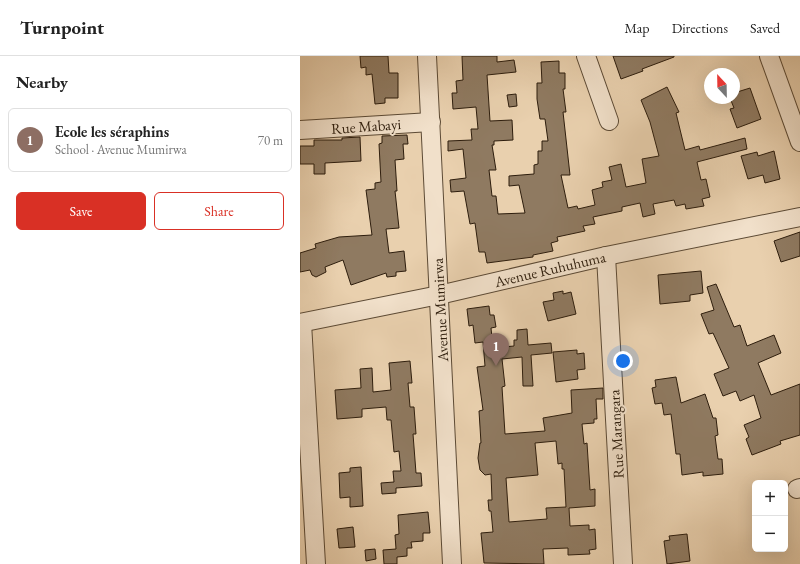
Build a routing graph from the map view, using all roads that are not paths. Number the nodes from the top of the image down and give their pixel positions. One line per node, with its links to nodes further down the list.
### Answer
1 (427, 56): 5 (street, Avenue Mumirwa)
2 (586, 56): 4 (street)
3 (769, 56): 7 (street)
4 (609, 121)
5 (431, 122): 6 (street, Rue Mabayi); 10 (street, Avenue Mumirwa)
6 (300, 130)
7 (800, 142)
8 (800, 217): 9 (street, Avenue Ruhuhuma)
9 (606, 256): 10 (street, Avenue Ruhuhuma); 14 (street, Rue Marangara)
10 (439, 295): 11 (street, Avenue Ruhuhuma); 13 (street, Avenue Mumirwa)
11 (301, 323): 12 (street)
12 (316, 564)
13 (452, 564)
14 (623, 564)

